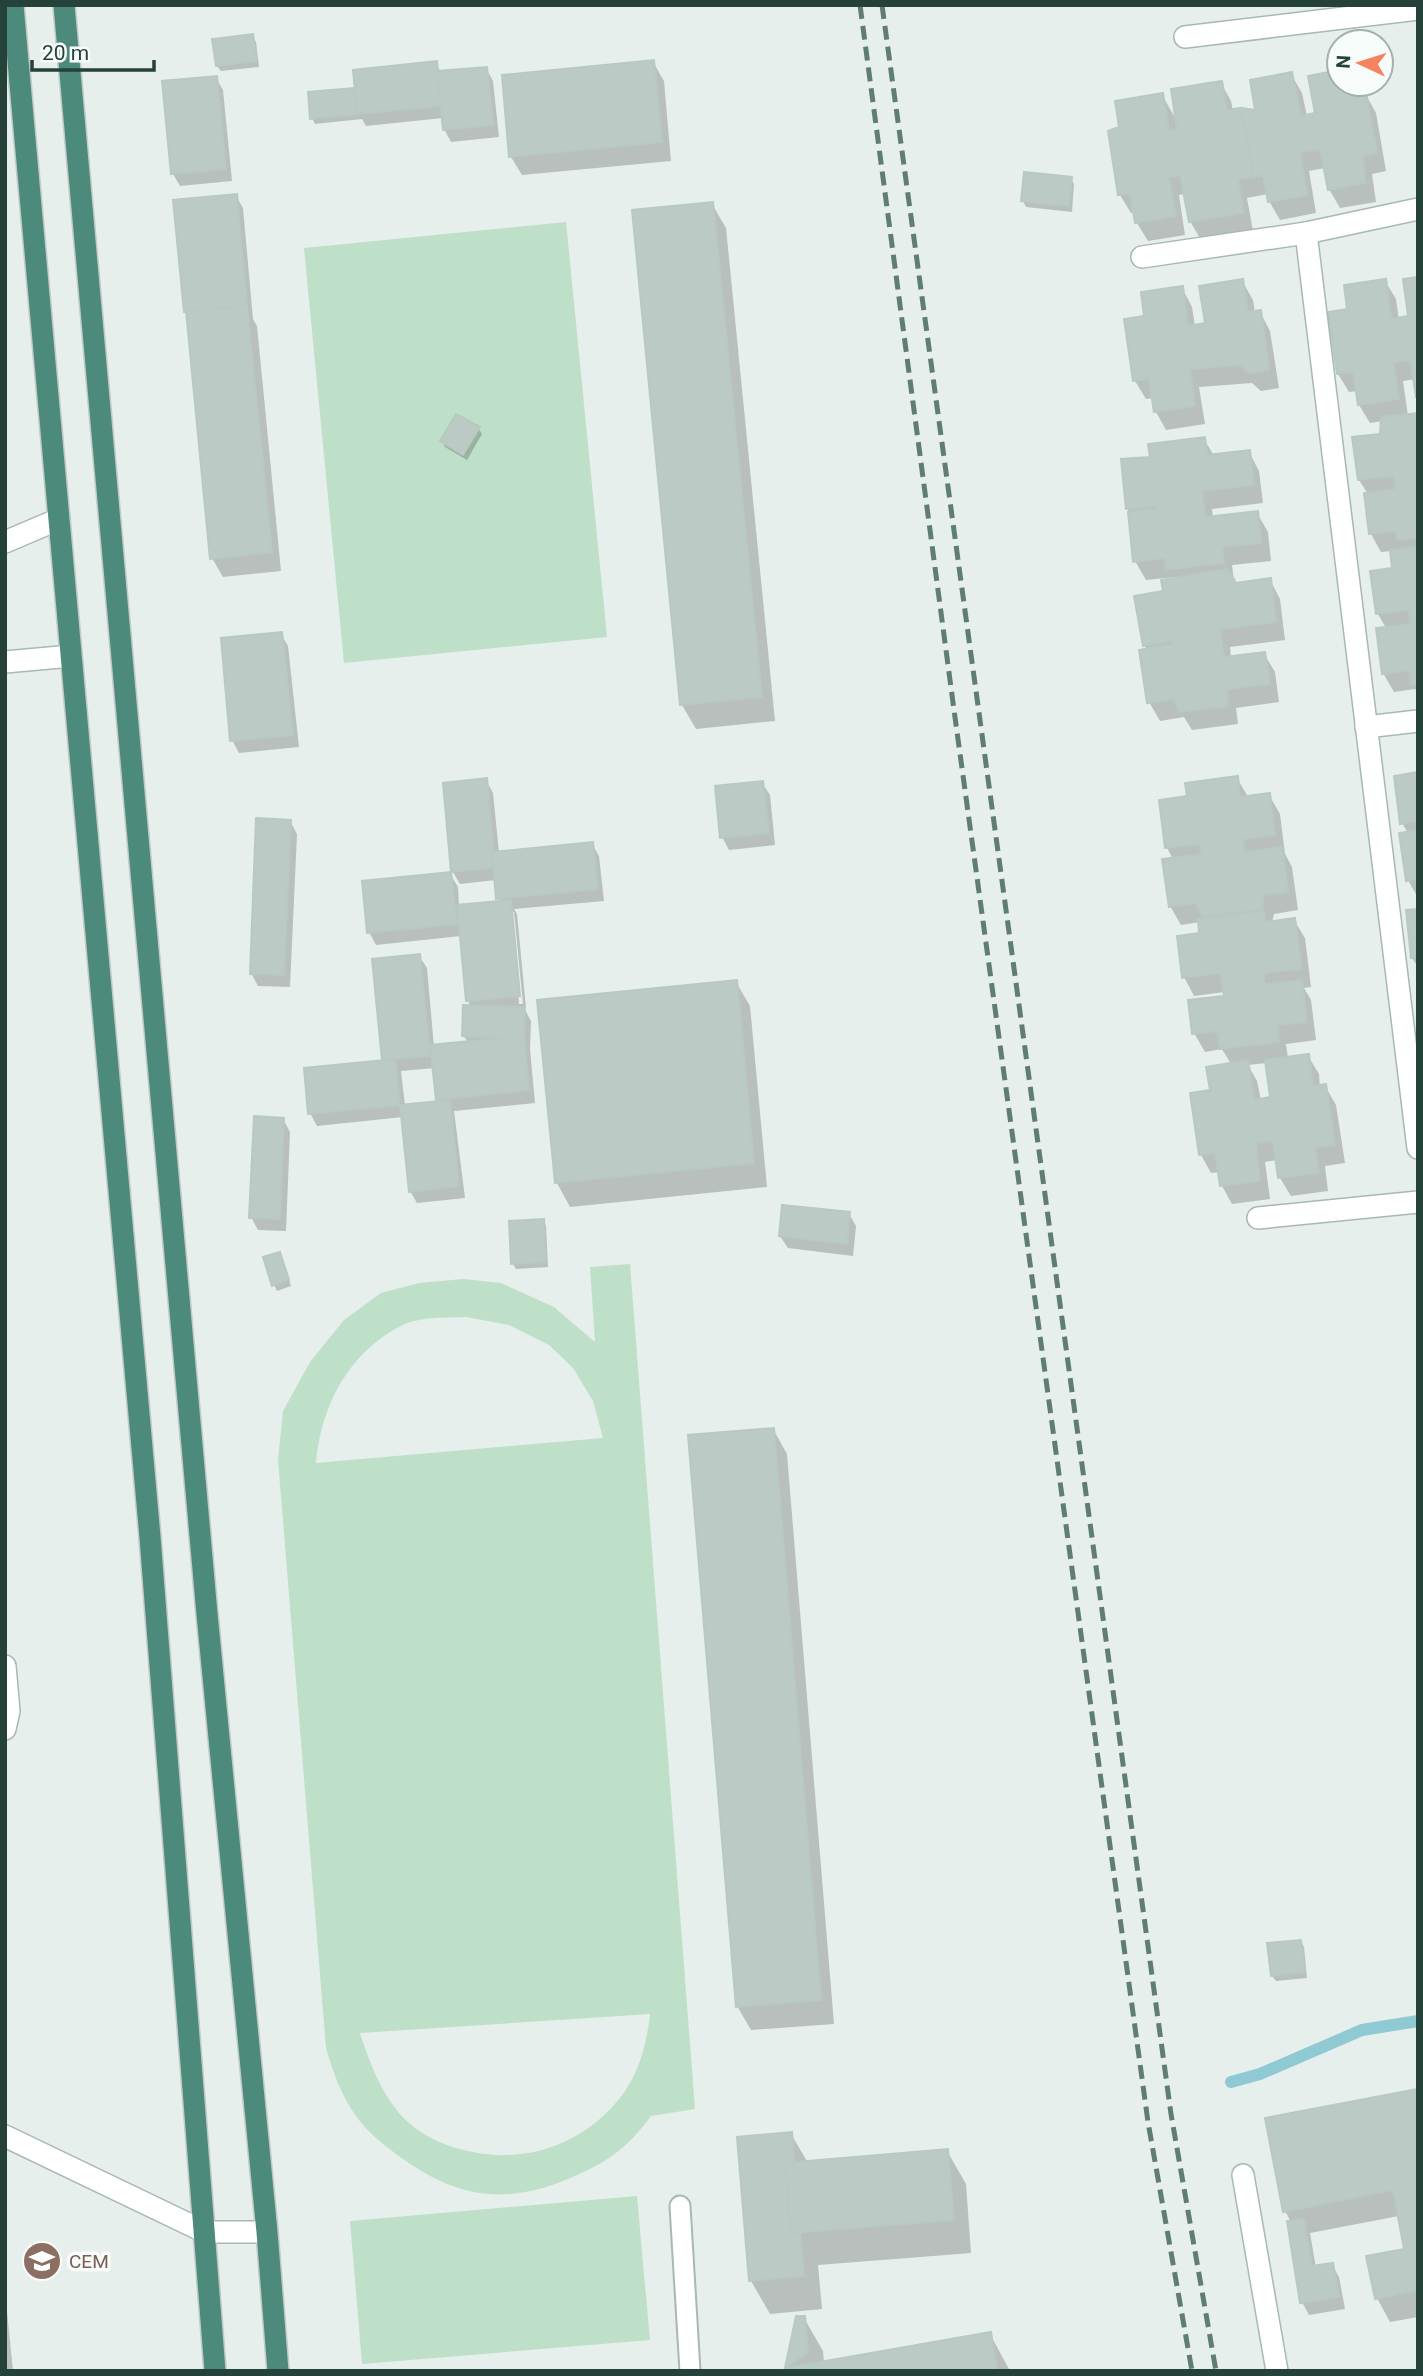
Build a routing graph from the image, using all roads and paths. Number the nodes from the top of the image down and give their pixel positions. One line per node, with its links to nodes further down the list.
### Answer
1 (13, 5): 8 (highway)
2 (64, 5): 23 (highway)
3 (1418, 9): 4 (street)
4 (1185, 37)
5 (1418, 209): 6 (street)
6 (1306, 233): 7 (street); 13 (street)
7 (1142, 257)
8 (59, 519): 9 (street); 10 (highway)
9 (5, 542)
10 (71, 656): 11 (street); 22 (highway)
11 (5, 662)
12 (1418, 721): 13 (street)
13 (1366, 727): 14 (street)
14 (1418, 1148)
15 (1418, 1202): 16 (street)
16 (1258, 1218)
17 (5, 1666): 18 (street)
18 (5, 1729)
19 (5, 2136): 22 (street)
20 (1243, 2175): 27 (street)
21 (680, 2206): 26 (lane)
22 (205, 2232): 23 (street); 24 (highway)
23 (267, 2232): 25 (highway)
24 (215, 2371)
25 (278, 2371)
26 (690, 2371)
27 (1277, 2371)

